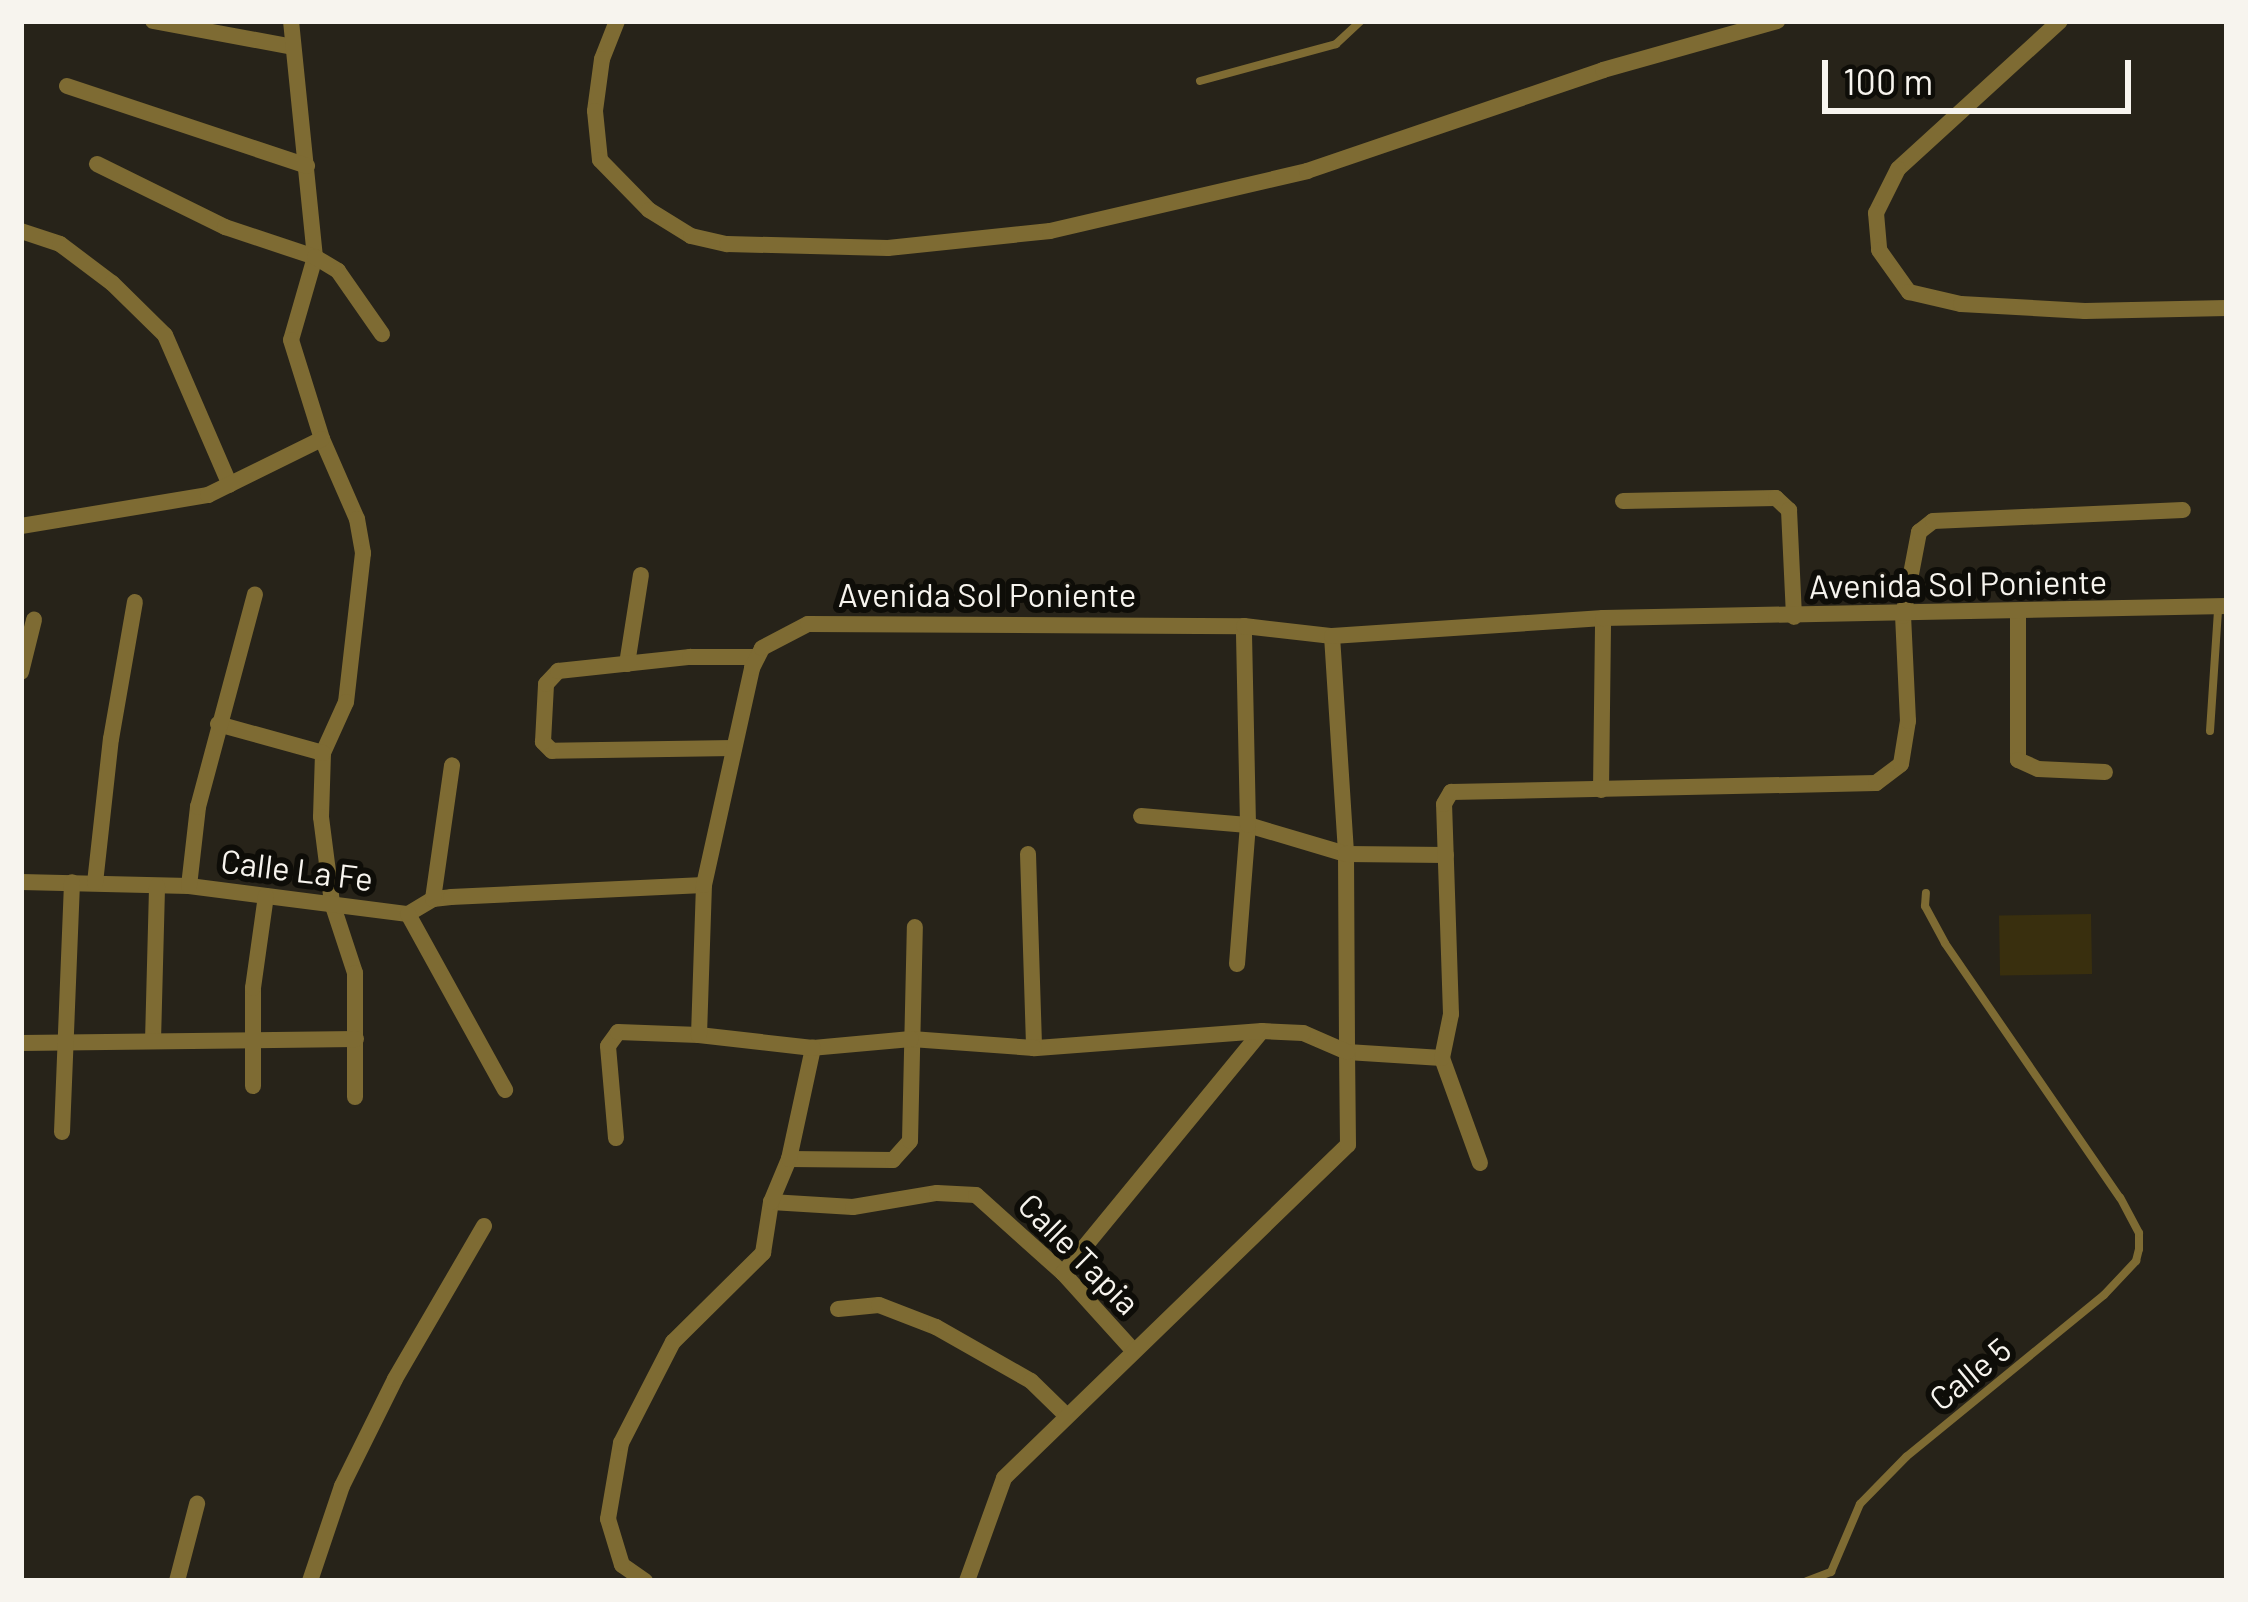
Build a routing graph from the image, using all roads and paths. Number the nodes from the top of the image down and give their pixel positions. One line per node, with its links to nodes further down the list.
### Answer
1 (153, 21): 7 (street)
2 (291, 21): 7 (street)
3 (617, 21): 5 (street)
4 (1360, 21): 8 (lane)
5 (1777, 21)
6 (2060, 21): 14 (street)
7 (293, 47): 11 (street)
8 (1200, 81)
9 (67, 86): 11 (street)
10 (97, 164): 13 (street)
11 (307, 166): 13 (street)
12 (21, 231): 17 (street)
13 (315, 257): 15 (street); 16 (street)
14 (2227, 308)
15 (382, 334)
16 (322, 439): 17 (street); 38 (street)
17 (230, 485): 20 (street)
18 (1623, 501): 27 (street)
19 (2183, 510): 26 (street)
20 (21, 526)
21 (641, 575): 33 (street)
22 (255, 595): 35 (street)
23 (135, 602): 49 (street)
24 (2223, 608): 25 (street, Avenida Sol Poniente); 36 (lane)
25 (2018, 614): 26 (street, Avenida Sol Poniente); 40 (street)
26 (1903, 616): 27 (street, Avenida Sol Poniente); 41 (street)
27 (1794, 617): 28 (street, Avenida Sol Poniente)
28 (1603, 618): 31 (street, Avenida Sol Poniente); 41 (street)
29 (34, 620): 34 (street)
30 (1244, 626): 31 (street, Avenida Sol Poniente); 32 (street, Avenida Sol Poniente); 43 (street)
31 (1332, 636): 45 (street)
32 (757, 657): 33 (street); 37 (street)
33 (627, 664): 37 (street)
34 (21, 672)
35 (218, 724): 38 (street); 52 (street)
36 (2210, 731)
37 (734, 748): 50 (street)
38 (322, 753): 56 (street)
39 (452, 765): 55 (street)
40 (2104, 772)
41 (1601, 790): 46 (street)
42 (1141, 816): 43 (street)
43 (1248, 825): 45 (street); 59 (street)
44 (1028, 854): 69 (street)
45 (1346, 854): 46 (street); 70 (street)
46 (1446, 855): 71 (street)
47 (21, 882): 48 (street, Calle La Fe)
48 (72, 882): 49 (street, Calle La Fe); 66 (street)
49 (95, 883): 51 (street, Calle La Fe)
50 (704, 885): 55 (street, Calle La Fe); 61 (street)
51 (157, 886): 52 (street, Calle La Fe); 65 (street)
52 (189, 886): 54 (street, Calle La Fe)
53 (1927, 893): 90 (lane, Calle 5)
54 (266, 896): 56 (street, Calle La Fe); 64 (street)
55 (433, 899): 57 (street, Calle La Fe)
56 (332, 904): 57 (street, Calle La Fe); 62 (street)
57 (408, 914): 73 (street)
58 (916, 927): 63 (street)
59 (1238, 964)
60 (1262, 1030): 69 (street); 70 (street); 81 (street)
61 (699, 1035): 68 (street); 76 (street)
62 (356, 1039): 64 (street); 74 (street)
63 (911, 1039): 68 (street); 69 (street); 77 (street)
64 (253, 1040): 65 (street); 72 (street)
65 (153, 1041): 66 (street)
66 (62, 1042): 67 (street); 75 (street)
67 (21, 1043)
68 (813, 1048): 77 (street)
69 (1034, 1048)
70 (1347, 1052): 71 (street); 83 (street)
71 (1442, 1058): 78 (street)
72 (253, 1086)
73 (505, 1090)
74 (355, 1097)
75 (62, 1132)
76 (616, 1138)
77 (789, 1159): 79 (street)
78 (1480, 1163)
79 (771, 1202): 81 (street, Calle Tapia); 89 (street)
80 (484, 1226): 88 (street)
81 (1063, 1273): 83 (street, Calle Tapia)
82 (838, 1309): 84 (street)
83 (1132, 1349): 84 (street)
84 (1066, 1415): 86 (street)
85 (197, 1504): 87 (street)
86 (972, 1578)
87 (176, 1581)
88 (310, 1581)
89 (645, 1581)
90 (1807, 1581)

